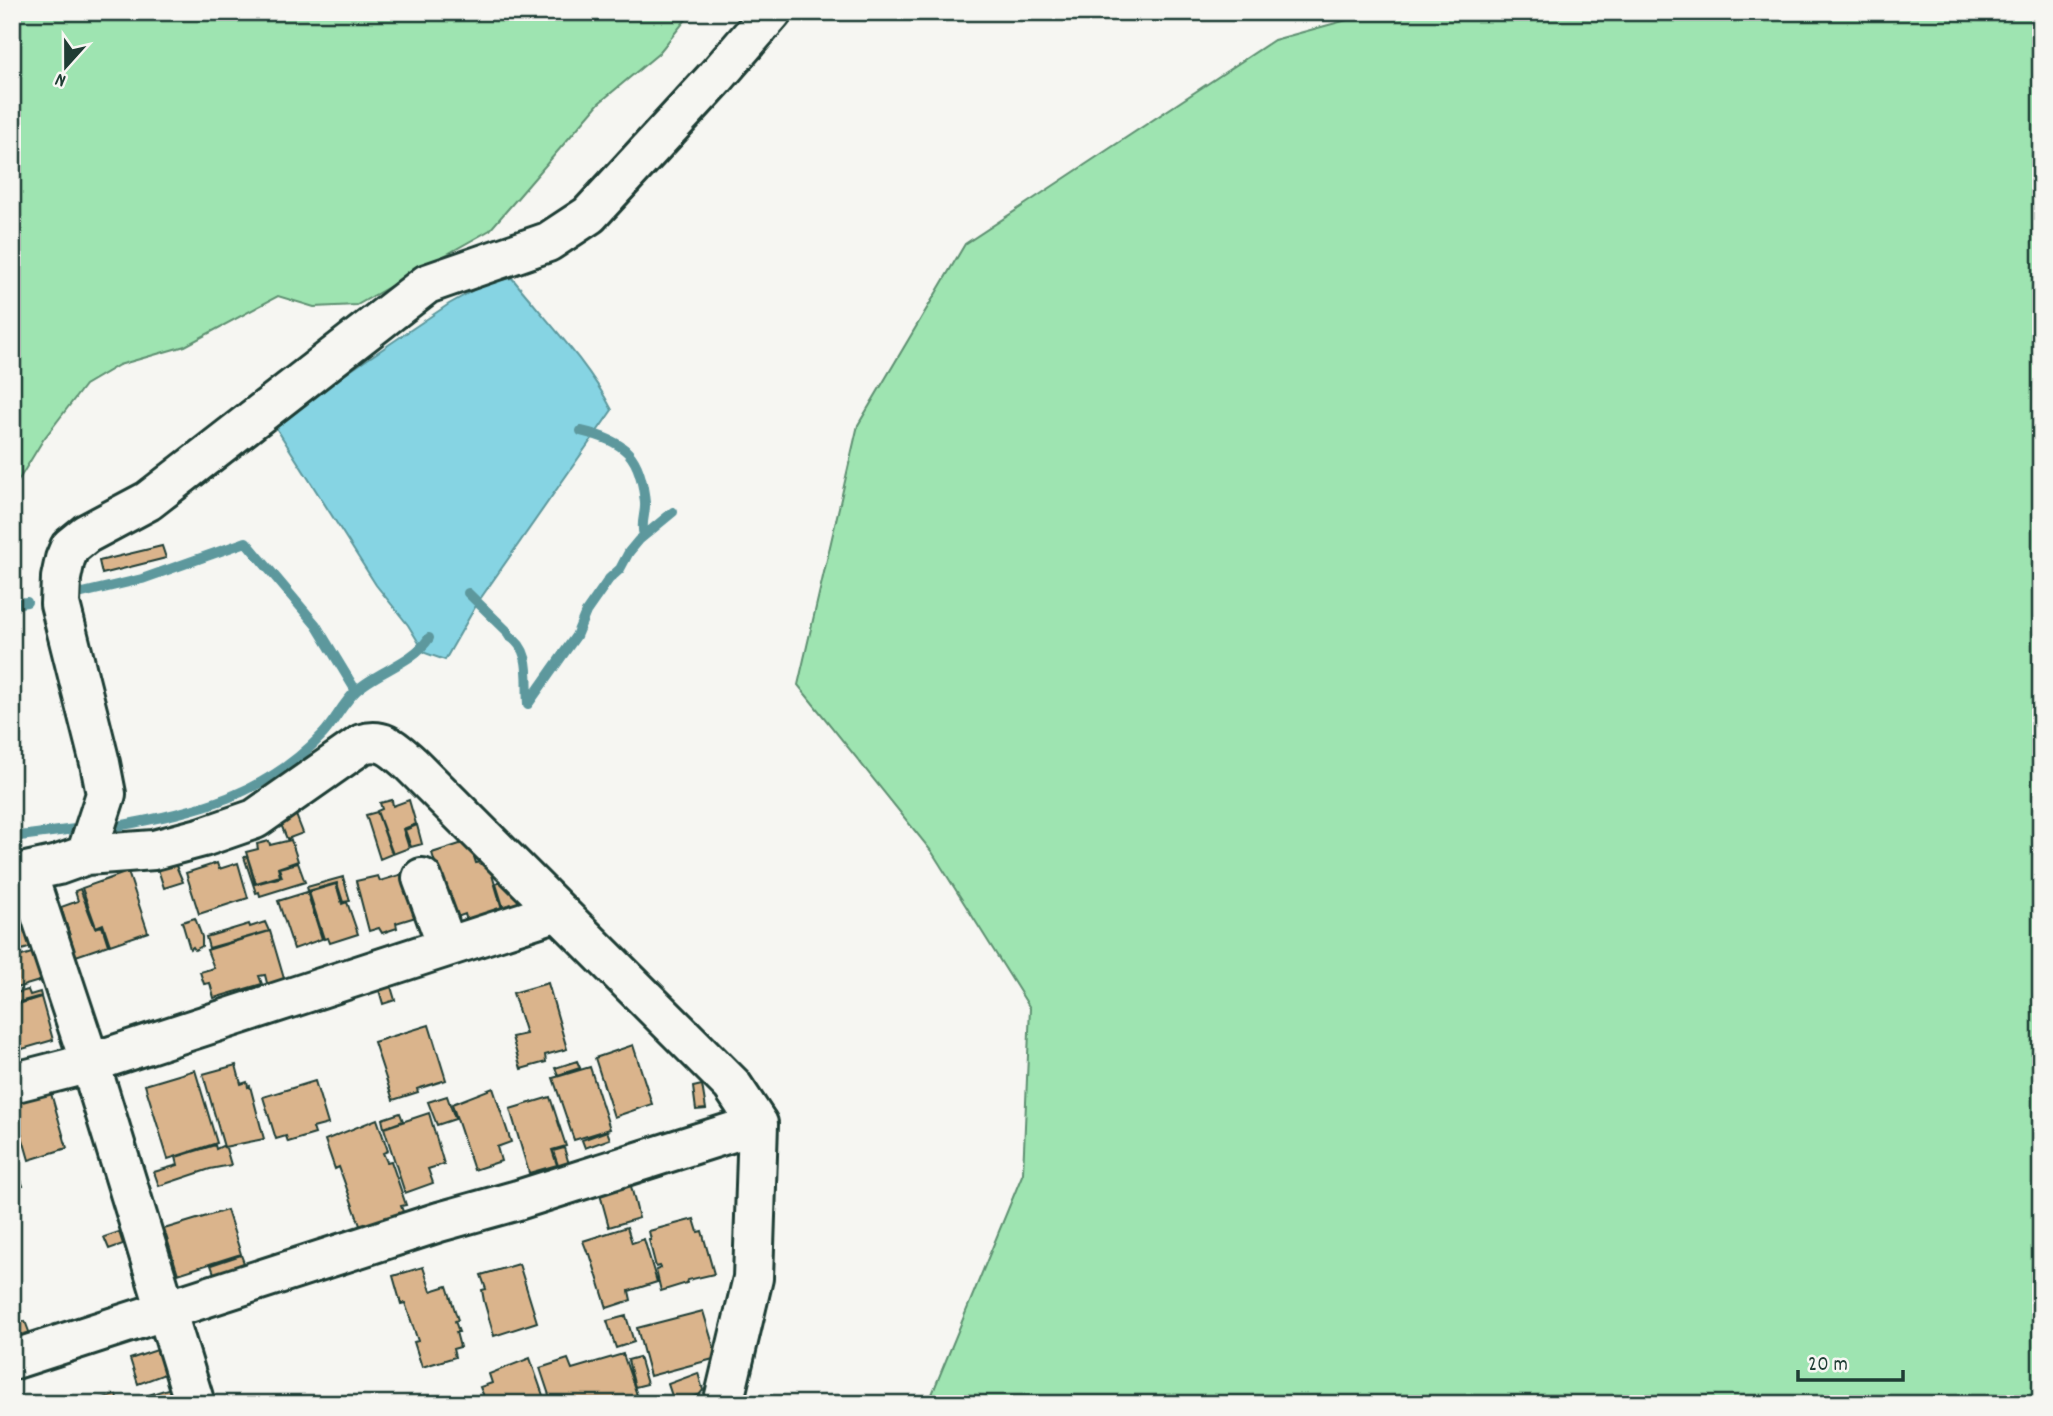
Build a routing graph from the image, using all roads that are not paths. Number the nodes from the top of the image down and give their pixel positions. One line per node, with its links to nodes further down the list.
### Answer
1 (772, 12): 2 (street)
2 (86, 855): 3 (street); 5 (street)
3 (20, 874): 7 (street)
4 (422, 878): 6 (street)
5 (558, 911): 6 (street); 9 (street)
6 (447, 946): 7 (street)
7 (90, 1063): 8 (street); 10 (street)
8 (12, 1083)
9 (758, 1124): 10 (street); 13 (street)
10 (165, 1311): 11 (street); 12 (street)
11 (12, 1360)
12 (195, 1404)
13 (723, 1404)

